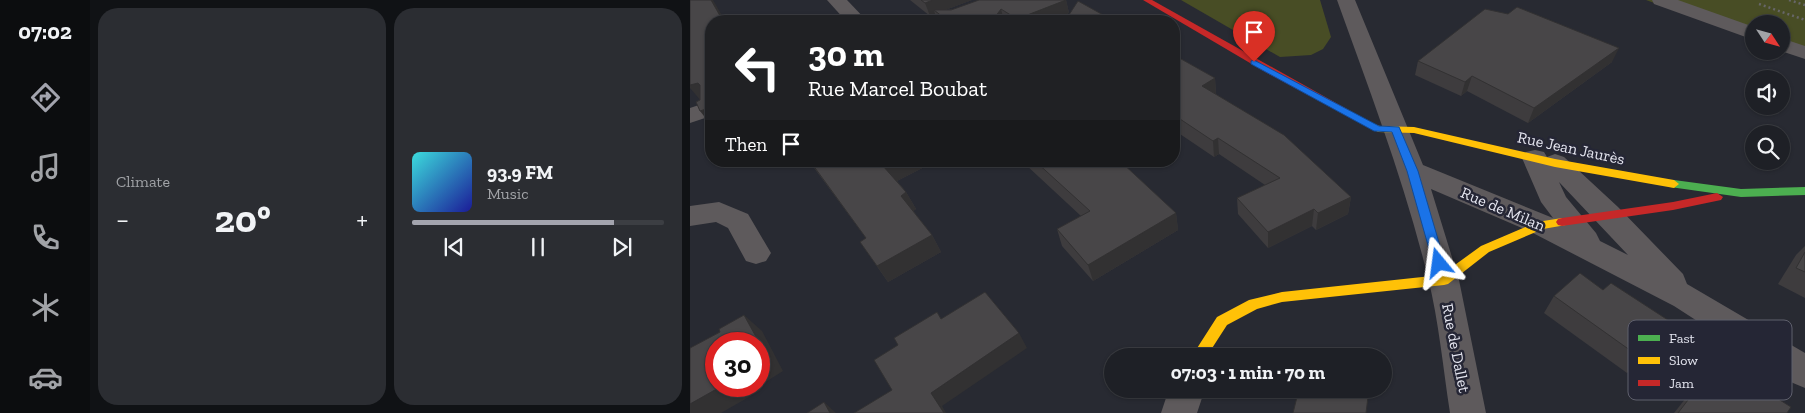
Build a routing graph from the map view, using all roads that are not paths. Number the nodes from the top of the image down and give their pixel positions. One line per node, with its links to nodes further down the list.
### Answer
1 (836, 0): 5 (street)
2 (1146, 0): 6 (street, Rue Jean Jaurès)
3 (1346, 0): 13 (street, Rue de Dallet)
4 (1661, 0): 8 (street)
5 (851, 15)
6 (1172, 15)
7 (1180, 19): 13 (street, Rue Jean Jaurès)
8 (1745, 29)
9 (1790, 47): 10 (street)
10 (1805, 53)
11 (705, 110): 12 (street)
12 (690, 116)
13 (1395, 129): 14 (street, Rue Jean Jaurès); 15 (street, Rue de Dallet)
14 (1545, 160): 17 (street, Rue Jean Jaurès); 18 (street, Rue de Milan); 20 (street, Rue de Milan)
15 (1412, 171): 21 (street, Rue de Milan); 24 (street, Rue de Dallet)
16 (1805, 191): 17 (street, Rue Jean Jaurès)
17 (1740, 193): 18 (street, Rue Jean Jaurès)
18 (1608, 214): 20 (street, Rue Jean Jaurès); 25 (street, Rue de Milan)
19 (690, 216): 23 (street)
20 (1570, 221): 21 (street, Rue Jean Jaurès); 22 (street, Rue de Milan)
21 (1541, 225): 22 (street, Rue de Milan); 24 (street, Rue Jean Jaurès)
22 (1593, 250): 25 (street, Rue de Milan)
23 (756, 253)
24 (1444, 280): 27 (street); 32 (street, Rue de Dallet)
25 (1685, 297): 26 (street, Rue de Milan)
26 (1722, 320)
27 (1204, 348)
28 (1792, 364): 29 (street, Rue de Milan)
29 (1805, 372)
30 (1184, 398): 31 (street)
31 (1179, 413)
32 (1468, 413)

